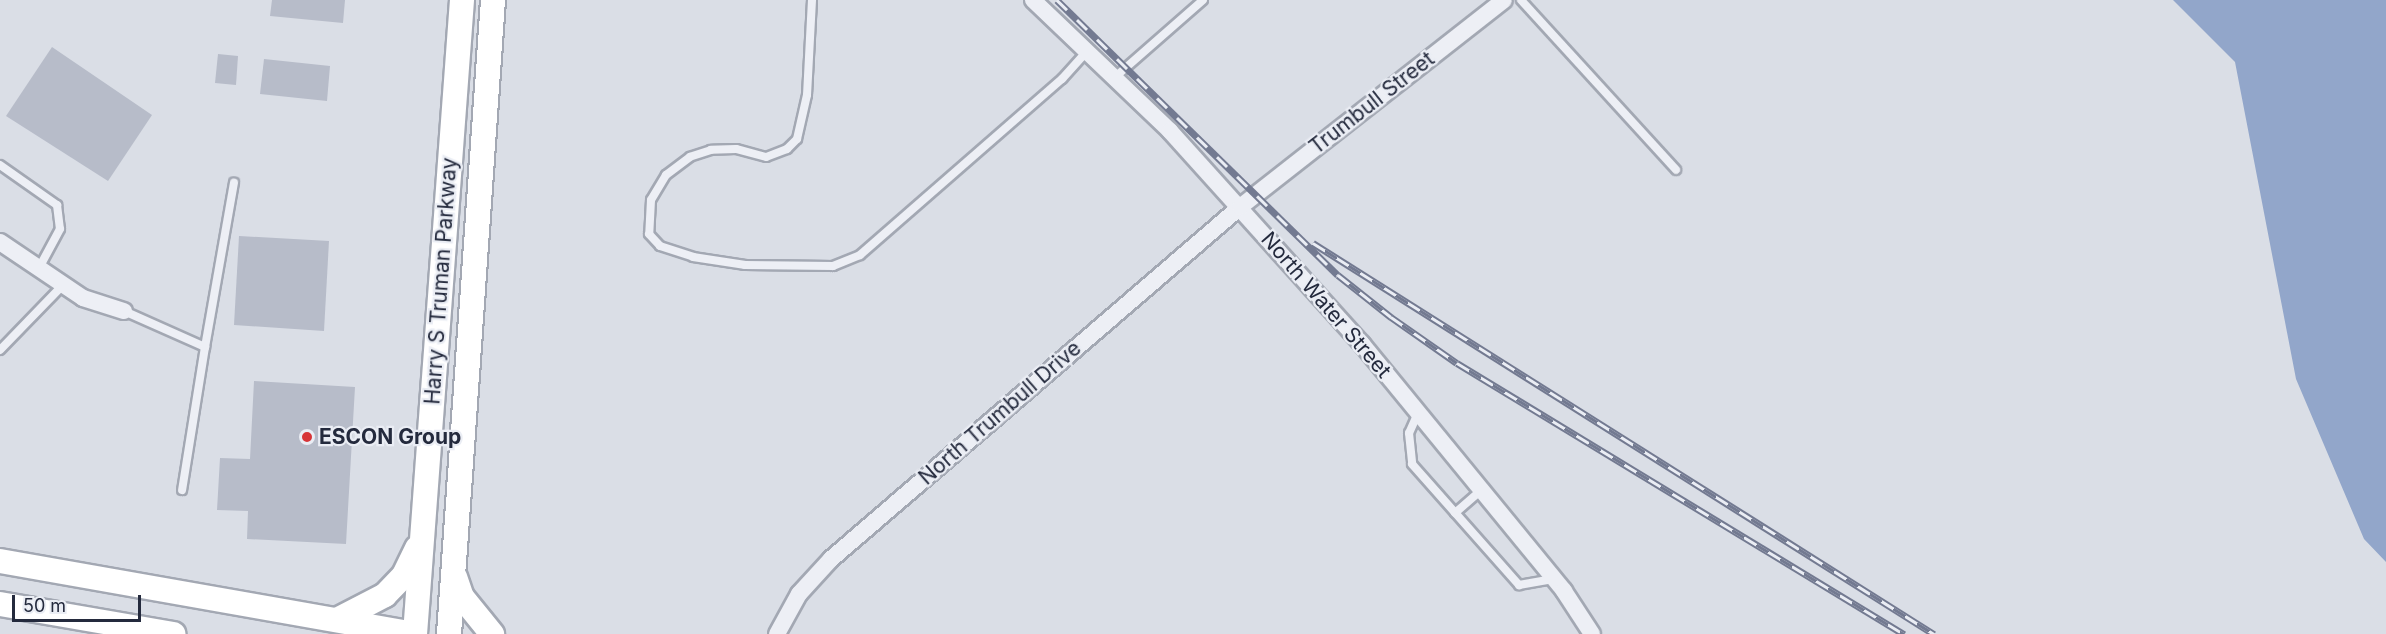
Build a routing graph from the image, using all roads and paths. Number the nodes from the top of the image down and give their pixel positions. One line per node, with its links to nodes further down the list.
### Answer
1 (462, 0): 24 (main road, Harry S Truman Parkway)
2 (493, 0): 26 (main road, Harry S Truman Parkway)
3 (813, 0): 8 (lane)
4 (1034, 0): 8 (street, North Water Street)
5 (1203, 0): 9 (lane)
6 (1504, 0): 13 (street, Trumbull Street)
7 (1521, 0): 11 (lane)
8 (1087, 51): 9 (street, North Water Street)
9 (1114, 78): 13 (street, North Water Street)
10 (0, 165): 15 (lane)
11 (1676, 170)
12 (234, 183): 18 (lane)
13 (1240, 207): 20 (street, North Water Street); 34 (street, North Trumbull Drive)
14 (0, 242): 15 (street)
15 (39, 268): 16 (street)
16 (63, 285): 17 (street); 19 (lane)
17 (124, 311): 18 (lane)
18 (205, 347): 21 (lane)
19 (0, 350)
20 (1418, 413): 22 (street, North Water Street); 23 (lane)
21 (182, 490)
22 (1481, 490): 23 (lane); 27 (street, North Water Street)
23 (1455, 513): 27 (lane)
24 (422, 538): 29 (main road); 31 (main road, Harry S Truman Parkway)
25 (0, 561): 29 (main road)
26 (452, 569): 32 (main road, Harry S Truman Parkway); 33 (main road)
27 (1554, 579): 35 (street, North Water Street)
28 (0, 604): 30 (main road)
29 (337, 620): 31 (main road)
30 (173, 634)
31 (415, 634)
32 (449, 634)
33 (492, 634)
34 (777, 634)
35 (1592, 634)

